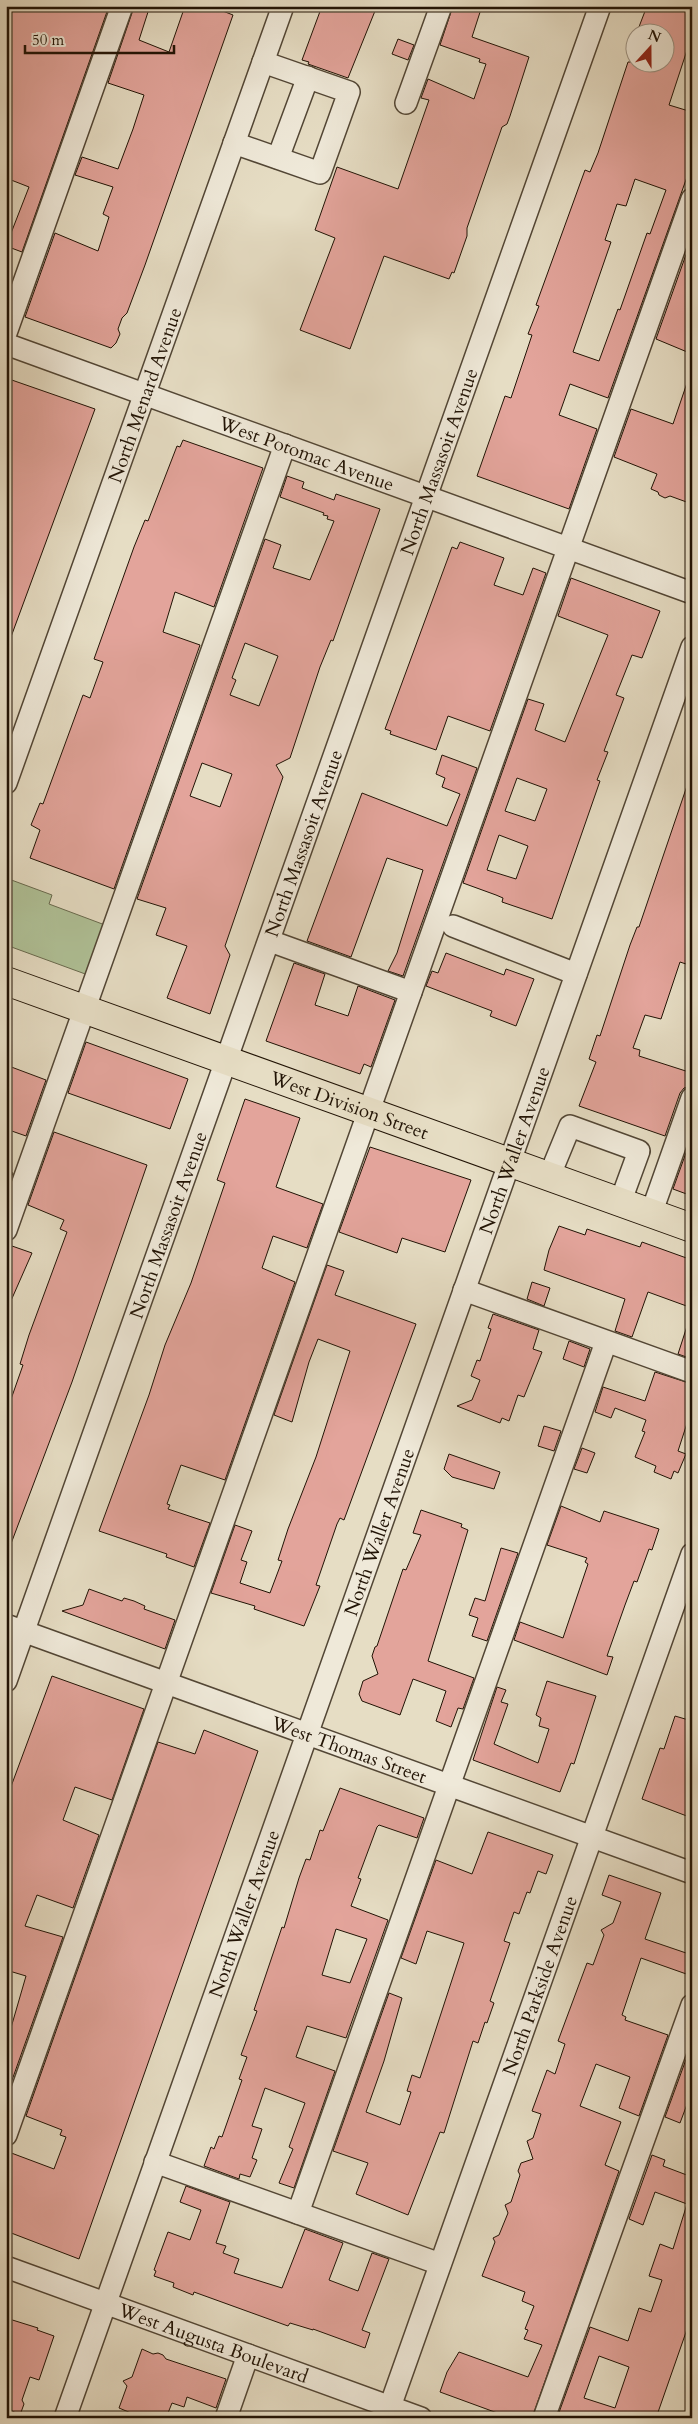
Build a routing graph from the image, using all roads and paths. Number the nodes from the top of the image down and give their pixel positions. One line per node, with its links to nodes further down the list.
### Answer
1 (122, 6): 11 (street)
2 (283, 6): 5 (street, North Menard Avenue)
3 (441, 6): 7 (street)
4 (600, 6): 15 (street, North Massasoit Avenue)
5 (263, 62): 6 (street); 8 (street, North Menard Avenue)
6 (308, 77): 9 (street); 9 (street)
7 (406, 103)
8 (234, 142): 9 (street); 13 (street, North Menard Avenue)
9 (278, 158)
10 (692, 199): 16 (street)
11 (6, 333)
12 (6, 344): 13 (street, West Potomac Avenue)
13 (145, 394): 14 (street, West Potomac Avenue); 19 (street, North Menard Avenue)
14 (285, 445): 15 (street, West Potomac Avenue); 25 (street)
15 (426, 496): 16 (street, West Potomac Avenue); 21 (street, North Massasoit Avenue)
16 (568, 548): 17 (street, West Potomac Avenue); 24 (street)
17 (692, 593)
18 (692, 646): 22 (street, North Waller Avenue)
19 (6, 783)
20 (453, 926): 22 (street)
21 (270, 941): 24 (street); 26 (street, North Massasoit Avenue)
22 (576, 974): 29 (street, North Waller Avenue)
23 (6, 981): 25 (main road, West Division Street)
24 (411, 992): 28 (street)
25 (84, 1010): 26 (main road, West Division Street); 34 (street)
26 (228, 1061): 28 (main road, West Division Street); 39 (street, North Massasoit Avenue)
27 (692, 1098): 32 (street)
28 (369, 1112): 29 (main road, West Division Street); 41 (street)
29 (509, 1163): 30 (main road, West Division Street); 35 (street, North Waller Avenue)
30 (549, 1177): 31 (main road, West Division Street); 31 (street)
31 (620, 1203): 32 (main road, West Division Street)
32 (651, 1214): 33 (main road, West Division Street)
33 (692, 1228)
34 (6, 1230)
35 (464, 1290): 36 (street); 42 (street, North Waller Avenue)
36 (606, 1342): 37 (street); 43 (street)
37 (692, 1372)
38 (692, 1554): 44 (street, North Parkside Avenue)
39 (15, 1628): 40 (street, North Massasoit Avenue); 41 (street, West Thomas Street)
40 (6, 1681)
41 (165, 1682): 42 (street, West Thomas Street); 47 (street)
42 (307, 1734): 43 (street, West Thomas Street); 48 (street, North Waller Avenue)
43 (450, 1785): 44 (street, West Thomas Street); 49 (street)
44 (592, 1836): 45 (street, West Thomas Street); 50 (street, North Parkside Avenue)
45 (692, 1873)
46 (692, 2005): 58 (street)
47 (6, 2135)
48 (156, 2162): 49 (street); 52 (street, North Waller Avenue)
49 (298, 2213): 50 (street)
50 (440, 2264): 54 (street, North Parkside Avenue)
51 (6, 2267): 52 (street, West Augusta Boulevard)
52 (106, 2303): 53 (street, West Augusta Boulevard); 55 (street, North Waller Avenue)
53 (248, 2355): 54 (street, West Augusta Boulevard); 56 (street)
54 (388, 2412): 57 (street, West Augusta Boulevard)
55 (65, 2418)
56 (226, 2418)
57 (421, 2418)
58 (544, 2418)

